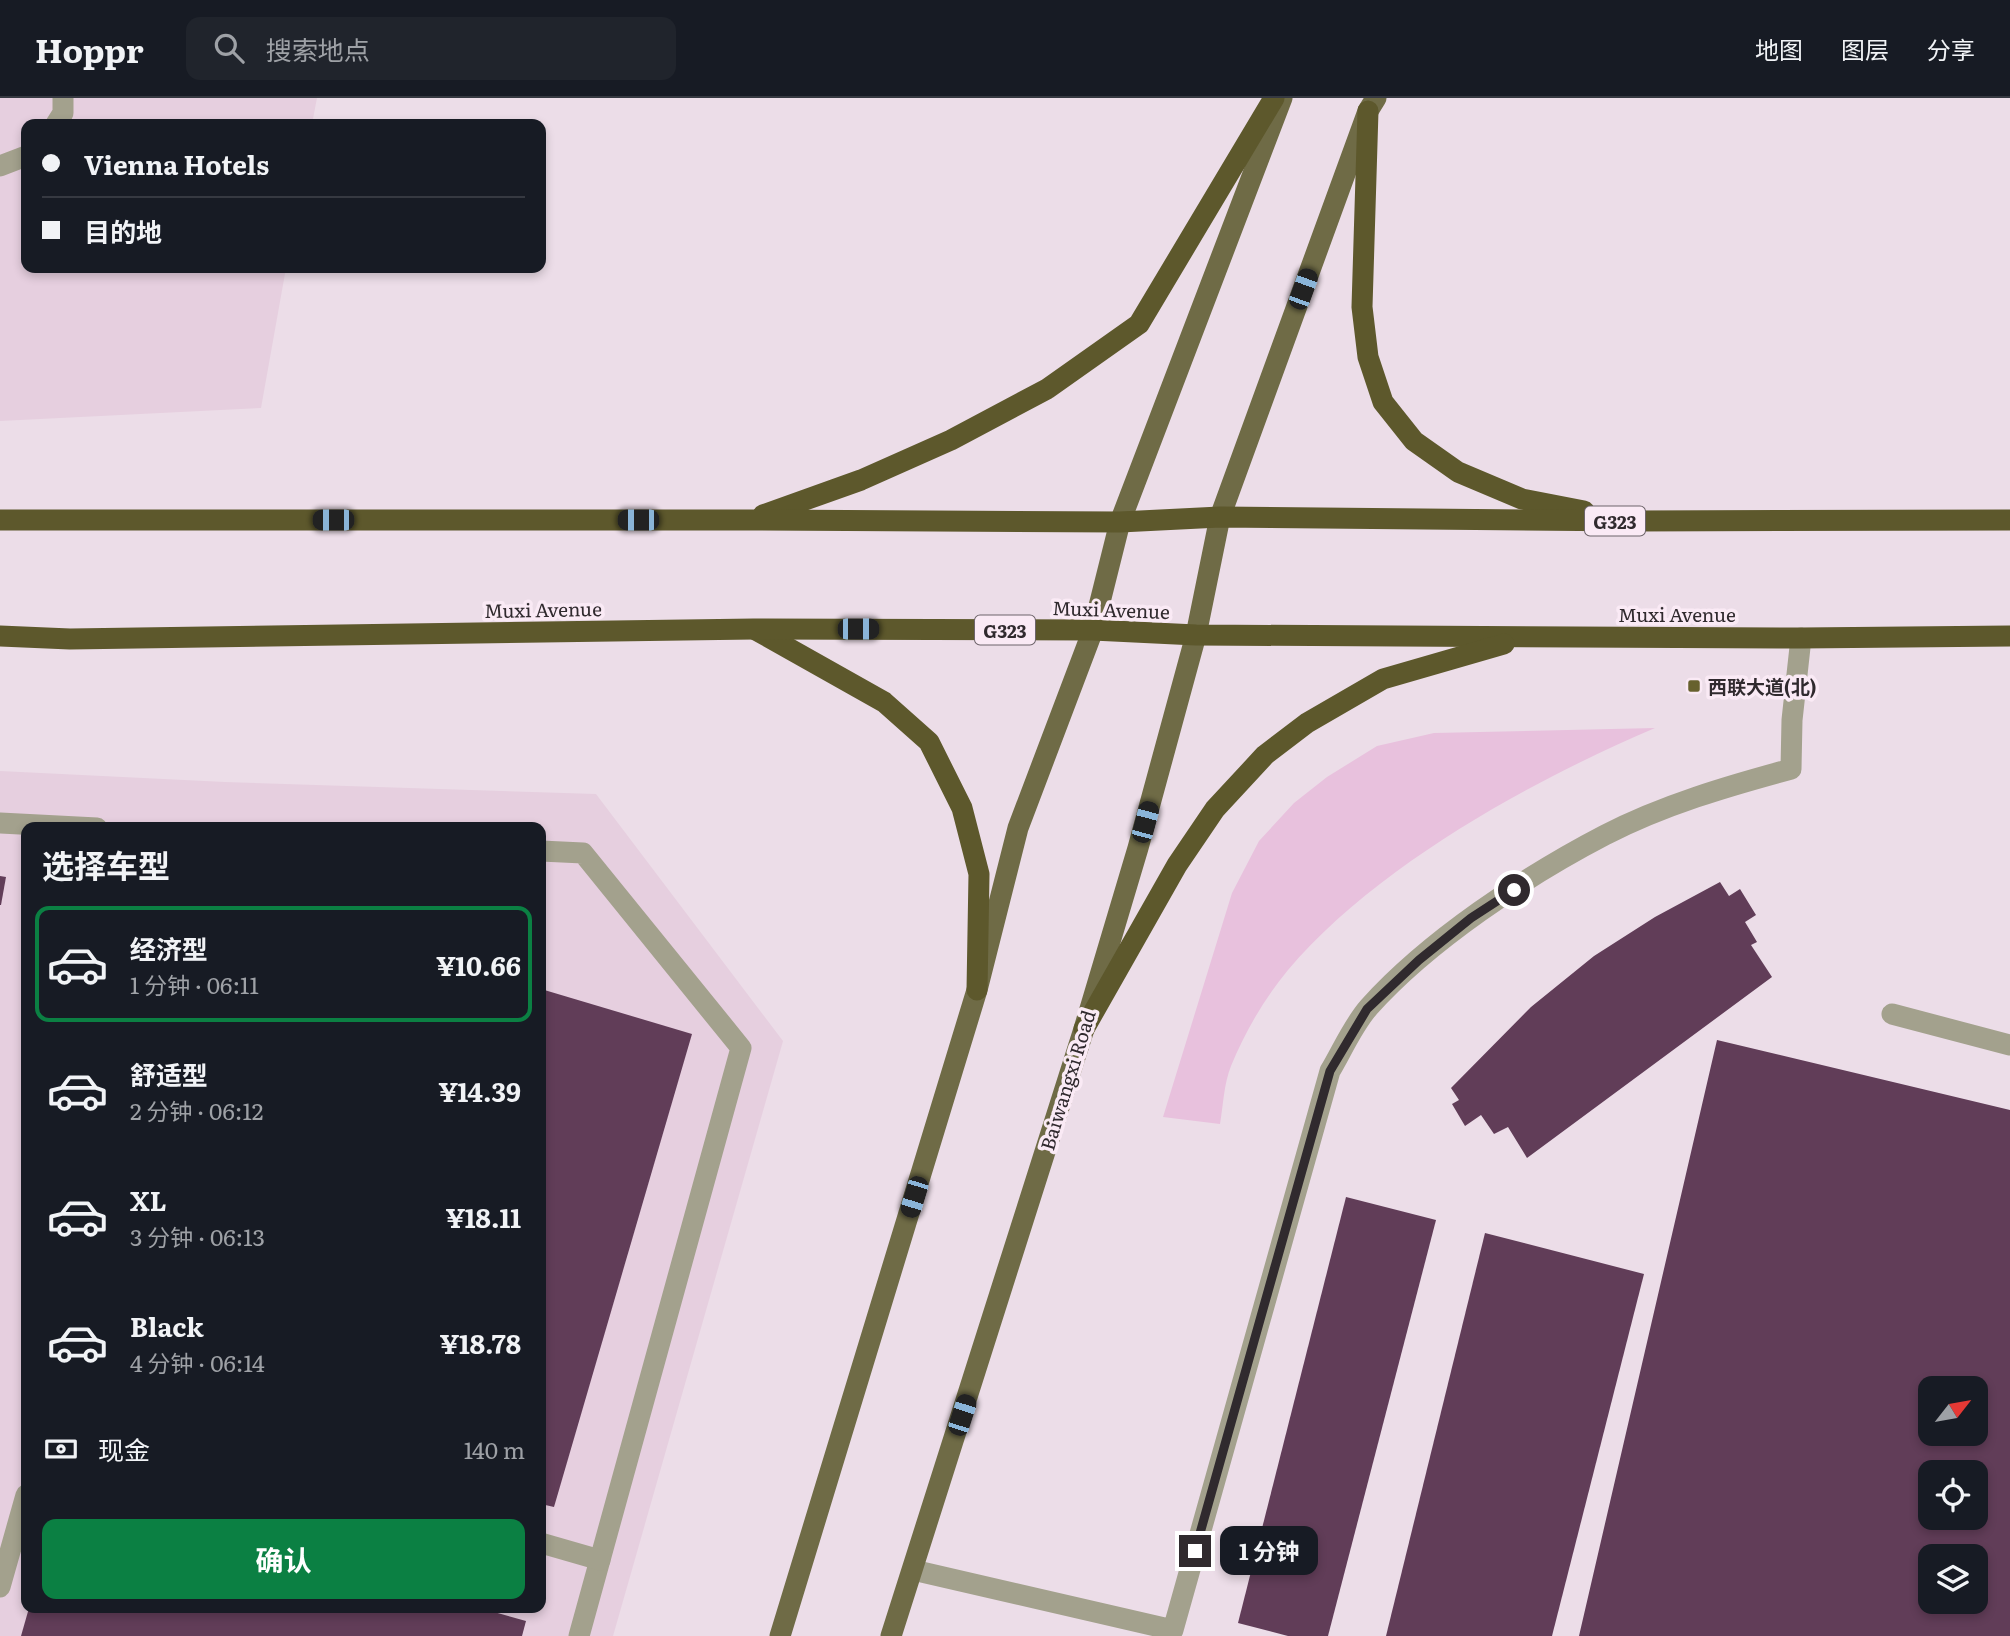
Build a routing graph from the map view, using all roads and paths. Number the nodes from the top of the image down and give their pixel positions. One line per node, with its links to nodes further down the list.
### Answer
1 (63, 98): 5 (lane)
2 (1274, 98): 10 (highway)
3 (1282, 98): 13 (main road)
4 (1372, 105): 8 (main road, Baiwangxi Road); 12 (highway)
5 (60, 119)
6 (21, 158): 7 (lane)
7 (0, 166)
8 (1220, 517): 12 (highway, G323); 13 (highway, G323); 16 (main road, Baiwangxi Road)
9 (0, 520): 10 (highway, G323)
10 (749, 520): 13 (highway, G323)
11 (2010, 520): 12 (highway, G323)
12 (1634, 521)
13 (1120, 522): 15 (main road)
14 (754, 629): 15 (highway, Muxi Avenue / G323); 17 (highway, Muxi Avenue / G323); 24 (highway)
15 (1093, 630): 16 (highway, Muxi Avenue / G323); 24 (main road)
16 (1196, 635): 18 (highway, Muxi Avenue / G323); 26 (main road, Baiwangxi Road)
17 (0, 636)
18 (1535, 636): 20 (highway, Muxi Avenue / G323); 26 (highway)
19 (2010, 636): 20 (highway, Muxi Avenue / G323)
20 (1801, 638): 31 (lane)
21 (0, 823): 22 (lane)
22 (21, 824)
23 (546, 851): 30 (lane)
24 (976, 990): 34 (main road)
25 (1892, 1014): 27 (lane)
26 (1084, 1029): 31 (main road, Baiwangxi Road)
27 (2010, 1045)
28 (21, 1513): 32 (lane)
29 (546, 1544): 30 (lane)
30 (600, 1560): 33 (lane)
31 (913, 1570): 35 (main road, Baiwangxi Road)
32 (0, 1587)
33 (579, 1636)
34 (779, 1636)
35 (891, 1636)

